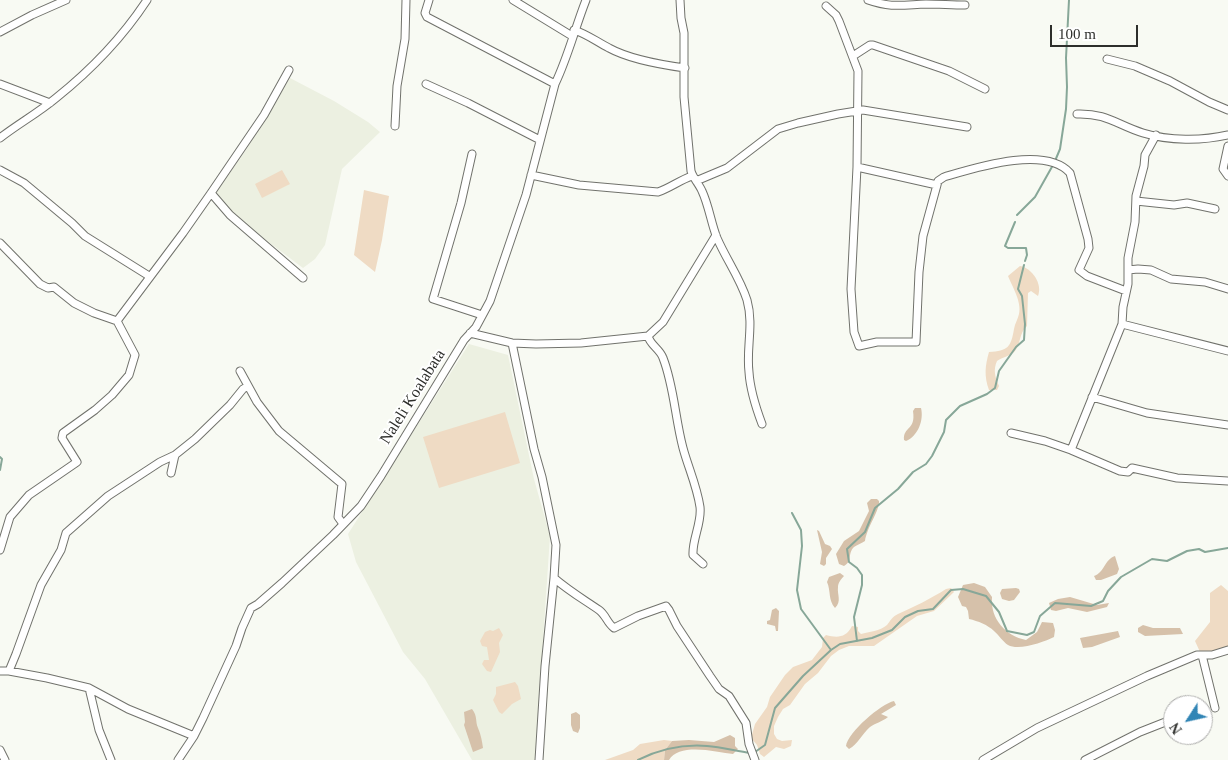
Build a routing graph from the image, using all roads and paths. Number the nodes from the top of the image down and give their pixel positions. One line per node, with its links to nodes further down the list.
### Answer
1 (66, 0): 11 (street)
2 (147, 0): 21 (street)
3 (406, 0): 25 (street)
4 (428, 0): 19 (street)
5 (513, 0): 12 (street)
6 (586, 0): 12 (street, Naleli Koalabata)
7 (680, 0): 15 (street)
8 (868, 0): 9 (street)
9 (966, 5)
10 (826, 6): 13 (street)
11 (0, 32)
12 (573, 33): 15 (street); 19 (street, Naleli Koalabata)
13 (853, 56): 20 (street); 23 (street)
14 (1107, 59): 22 (street)
15 (685, 68): 37 (street)
16 (289, 70): 39 (street)
17 (0, 84): 21 (street)
18 (426, 84): 30 (street)
19 (555, 84): 30 (street, Naleli Koalabata)
20 (985, 89)
21 (50, 103): 29 (street)
22 (1228, 110)
23 (857, 111): 26 (street); 33 (street); 37 (street)
24 (1078, 114): 28 (street)
25 (395, 126)
26 (966, 127)
27 (1228, 135): 28 (street)
28 (1156, 136): 40 (street)
29 (0, 138)
30 (540, 140): 35 (street, Naleli Koalabata)
31 (1228, 146): 36 (street)
32 (472, 154): 49 (street)
33 (857, 167): 38 (street); 38 (street)
34 (0, 170): 45 (street)
35 (531, 175): 37 (street); 49 (street, Naleli Koalabata)
36 (1228, 176)
37 (694, 178): 42 (street)
38 (937, 185): 48 (street)
39 (211, 193): 45 (street); 46 (street)
40 (1136, 201): 41 (street); 44 (street)
41 (1215, 209)
42 (716, 235): 53 (street); 59 (street)
43 (0, 242): 50 (street)
44 (1128, 270): 47 (street); 48 (street)
45 (149, 276): 50 (street)
46 (303, 278)
47 (1228, 289)
48 (1126, 291): 51 (street)
49 (482, 315): 52 (street, Naleli Koalabata)
50 (117, 320): 67 (street)
51 (1122, 324): 55 (street); 58 (street)
52 (470, 333): 54 (street); 66 (street, Naleli Koalabata)
53 (648, 336): 54 (street); 68 (street)
54 (512, 343): 69 (street)
55 (1228, 351)
56 (240, 371): 57 (street)
57 (248, 386): 63 (street); 66 (street)
58 (1092, 397): 60 (street); 62 (street)
59 (762, 424)
60 (1228, 425)
61 (1011, 433): 62 (street)
62 (1072, 450): 65 (street)
63 (175, 455): 64 (street); 73 (street)
64 (171, 473)
65 (1228, 481)
66 (343, 524): 77 (street, Naleli Koalabata)
67 (0, 550)
68 (703, 564)
69 (554, 578): 82 (street); 83 (street)
70 (1228, 650): 71 (street)
71 (1202, 655): 75 (street); 84 (street)
72 (0, 671): 73 (street)
73 (9, 671): 74 (street)
74 (89, 688): 77 (street); 80 (street)
75 (1215, 708)
76 (1163, 723): 85 (street)
77 (194, 736): 81 (street, Naleli Koalabata)
78 (0, 750): 79 (street)
79 (6, 760)
80 (111, 760)
81 (178, 760)
82 (539, 760)
83 (755, 760)
84 (983, 760)
85 (1085, 760)

